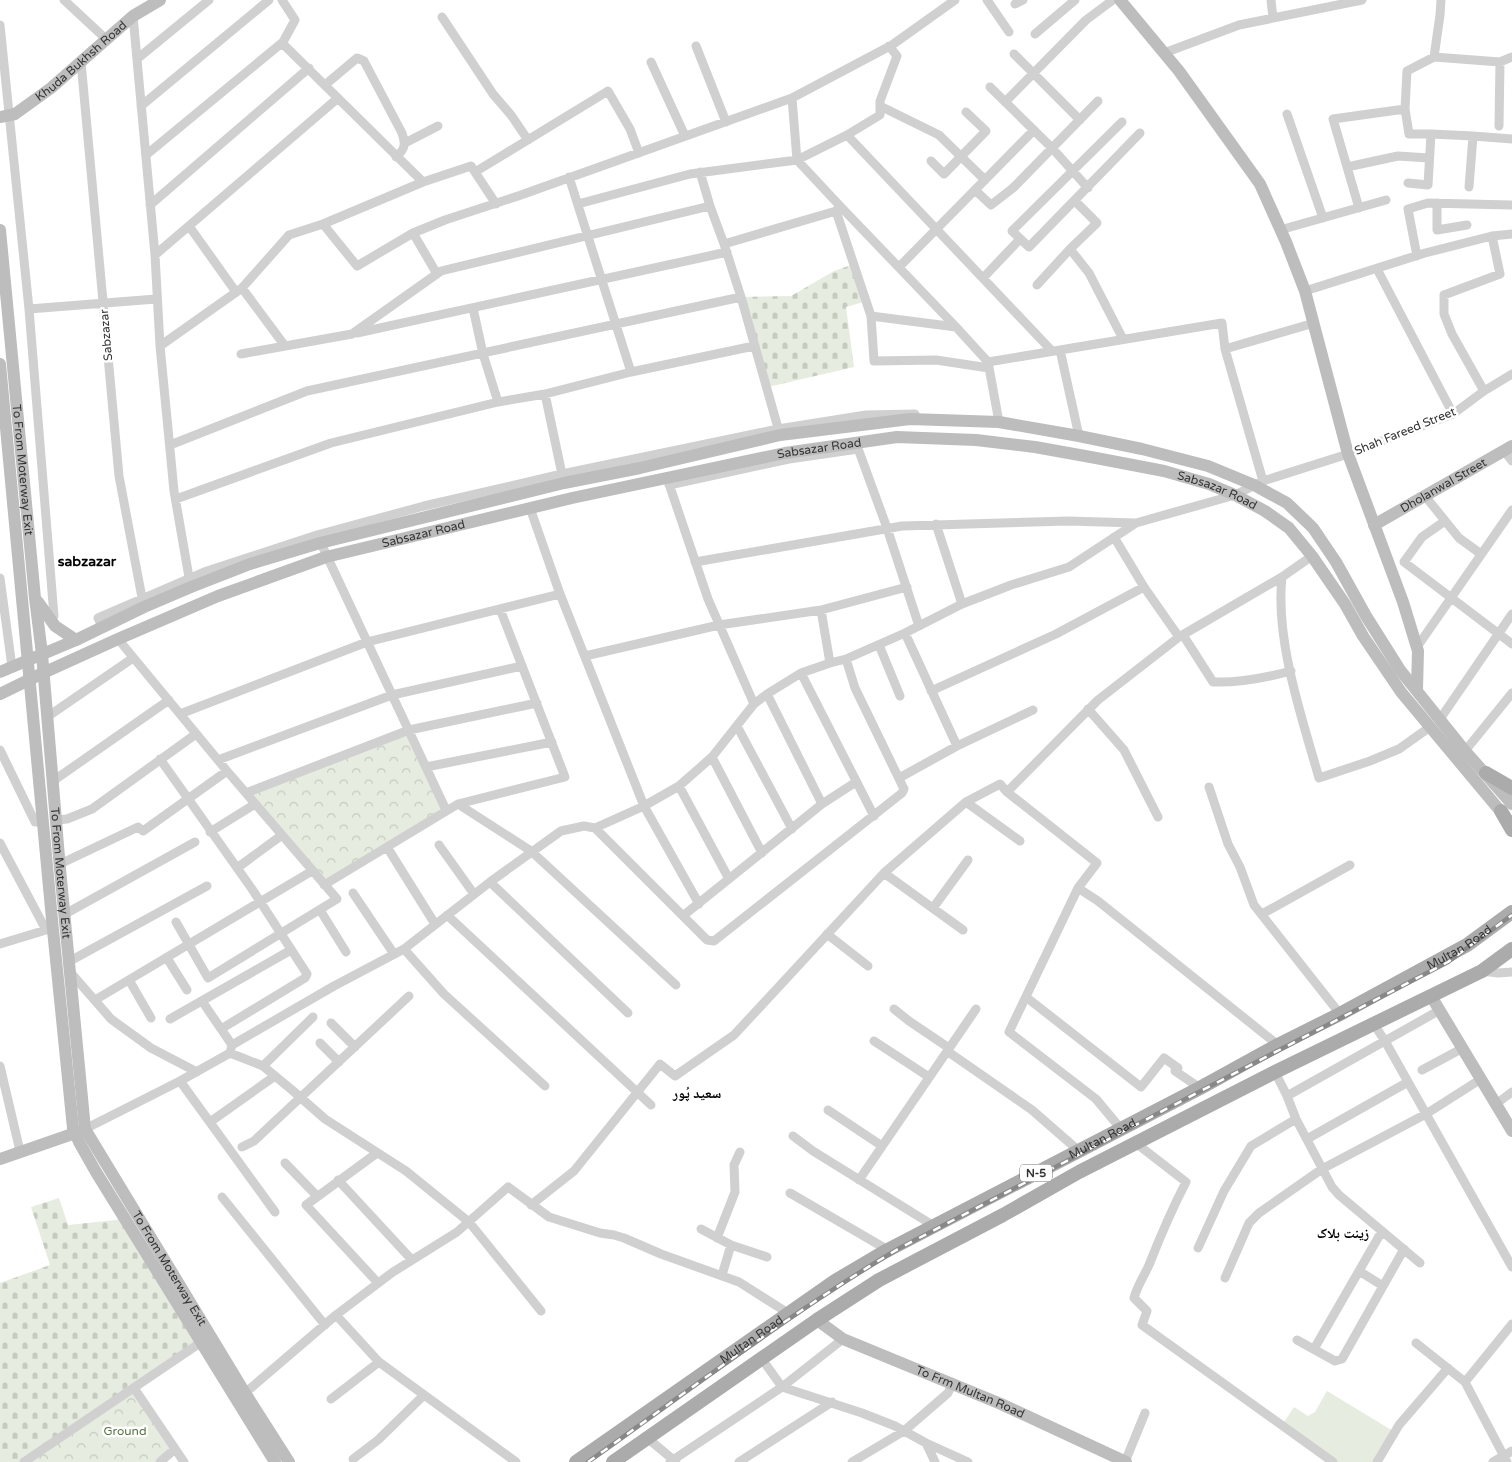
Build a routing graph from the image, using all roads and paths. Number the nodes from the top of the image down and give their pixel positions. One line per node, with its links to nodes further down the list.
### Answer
1 (64, 0): 22 (street)
2 (160, 0): 16 (main road, Khuda Bukhsh Road)
3 (209, 0): 30 (street)
4 (269, 0): 42 (street)
5 (282, 0): 23 (street)
6 (955, 0): 25 (street)
7 (987, 0): 20 (street)
8 (1075, 0): 21 (street)
9 (1113, 0): 35 (street)
10 (1120, 0): 26 (main road)
11 (1271, 0): 18 (street)
12 (1313, 0): 15 (street)
13 (1357, 0): 15 (street)
14 (1441, 0): 28 (street)
15 (1314, 10): 18 (street)
16 (133, 16): 22 (main road, Khuda Bukhsh Road); 30 (street)
17 (442, 17): 60 (street)
18 (1273, 18): 26 (street)
19 (0, 25): 47 (street)
20 (1009, 32)
21 (1035, 34)
22 (106, 39): 31 (main road, Khuda Bukhsh Road)
23 (283, 42): 34 (street); 64 (street)
24 (696, 46): 49 (street)
25 (889, 46): 39 (street); 43 (street)
26 (1164, 53): 97 (main road)
27 (1014, 54): 35 (street)
28 (1434, 57): 33 (street); 44 (street)
29 (1512, 57): 33 (street)
30 (137, 58): 42 (street)
31 (81, 62): 47 (main road, Khuda Bukhsh Road); 117 (street, Sabzazar)
32 (651, 62): 57 (street)
33 (1500, 62): 52 (street)
34 (309, 68): 36 (street); 86 (street)
35 (1034, 74): 41 (street); 48 (street)
36 (325, 85): 38 (street); 61 (street)
37 (990, 88): 41 (street)
38 (338, 98): 65 (street); 94 (street)
39 (792, 98): 49 (street); 68 (street)
40 (1098, 101): 48 (street)
41 (1005, 102): 53 (street)
42 (141, 106): 64 (street)
43 (880, 106): 56 (street); 66 (street)
44 (1405, 109): 55 (street); 70 (street)
45 (966, 112): 66 (street)
46 (1287, 114): 91 (street)
47 (4, 117): 119 (street)
48 (1080, 120): 62 (street)
49 (726, 122): 57 (street)
50 (1122, 122): 71 (street)
51 (438, 126): 61 (street)
52 (1498, 126)
53 (1034, 130): 62 (street); 75 (street)
54 (1140, 134): 79 (street)
55 (1431, 134): 58 (street); 67 (street)
56 (847, 135): 68 (street); 96 (street)
57 (685, 136): 63 (street)
58 (1473, 136): 59 (street); 78 (street)
59 (1512, 139)
60 (528, 140): 63 (street); 72 (street)
61 (405, 143): 65 (street)
62 (1052, 148): 71 (street); 80 (street)
63 (639, 153): 74 (street)
64 (146, 156): 86 (street)
65 (396, 157): 76 (street)
66 (962, 157): 69 (street); 75 (street)
67 (1430, 158): 70 (street); 77 (street)
68 (798, 160): 73 (street); 89 (street)
69 (931, 161)
70 (1347, 167): 90 (street)
71 (1073, 171): 79 (street); 102 (street)
72 (475, 172): 76 (street); 84 (street)
73 (700, 172): 85 (street); 88 (street)
74 (569, 177): 84 (street); 85 (street)
75 (985, 180): 80 (street)
76 (423, 182): 92 (street)
77 (1408, 184)
78 (1469, 187)
79 (1088, 188): 82 (street)
80 (976, 190): 96 (street)
81 (1386, 200): 90 (street)
82 (1075, 201): 102 (street); 104 (street)
83 (1436, 203): 87 (street); 93 (street); 106 (street)
84 (496, 204): 98 (street)
85 (578, 204): 99 (street)
86 (150, 205): 105 (street)
87 (1511, 205)
88 (710, 206): 99 (street); 103 (street)
89 (838, 208): 103 (street); 107 (street); 120 (street)
90 (1359, 208): 91 (street)
91 (1323, 218): 97 (street)
92 (323, 224): 98 (street); 113 (street)
93 (1467, 225)
94 (189, 226): 105 (street); 113 (street)
95 (0, 230): 176 (main road, To From Moterway Exit)
96 (938, 230): 107 (street); 110 (street)
97 (1280, 230): 114 (main road)
98 (413, 233): 109 (street)
99 (587, 234): 109 (street); 111 (street)
100 (1512, 234): 101 (street)
101 (1492, 236): 106 (street); 138 (street)
102 (1020, 239): 110 (street)
103 (726, 248): 111 (street); 115 (street)
104 (1070, 249): 112 (street); 125 (street)
105 (154, 255): 116 (street)
106 (1417, 256): 108 (street)
107 (899, 267): 123 (street)
108 (1377, 269): 114 (street); 141 (street)
109 (437, 274): 124 (street)
110 (983, 278): 130 (street)
111 (601, 279): 118 (street); 122 (street)
112 (1037, 285)
113 (239, 290): 126 (street); 127 (street)
114 (1305, 291): 121 (main road)
115 (741, 297): 122 (street); 128 (street)
116 (156, 299): 117 (street); 126 (street)
117 (104, 304): 119 (street); 178 (street, Sabzazar)
118 (473, 308): 124 (street); 132 (street)
119 (28, 309): 183 (street)
120 (871, 316): 123 (street); 134 (street)
121 (1314, 323): 129 (street); 148 (main road)
122 (616, 324): 132 (street); 136 (street)
123 (956, 327): 134 (street)
124 (352, 334): 127 (street)
125 (1123, 339): 129 (street); 130 (street)
126 (160, 346): 145 (street)
127 (285, 346): 131 (street)
128 (754, 346): 136 (street); 143 (street)
129 (1225, 348): 153 (street)
130 (1056, 351): 134 (street); 144 (street)
131 (241, 354)
132 (483, 354): 140 (street); 145 (street)
133 (0, 364): 135 (main road, To From Moterway Exit)
134 (988, 365): 142 (street)
135 (0, 369): 199 (main road, To From Moterway Exit)
136 (631, 372): 139 (street)
137 (1512, 374): 138 (street, Shah Fareed Street)
138 (1484, 391): 141 (street, Shah Fareed Street)
139 (545, 394): 140 (street); 150 (street)
140 (498, 402): 156 (street)
141 (1453, 414): 148 (street, Shah Fareed Street)
142 (999, 420): 143 (main road, Sabsazar Road); 144 (main road, Sabsazar Road)
143 (779, 432): 149 (main road, Sabsazar Road); 150 (street)
144 (1078, 433): 153 (main road, Sabsazar Road)
145 (170, 445): 156 (street)
146 (857, 446): 151 (main road, Sabsazar Road); 154 (main road, Sabsazar Road); 163 (street)
147 (1509, 453): 155 (main road, Dholanwal Street)
148 (1348, 454): 153 (street, Shah Fareed Street); 162 (main road)
149 (640, 468): 150 (main road, Sabsazar Road); 152 (main road)
150 (563, 479): 165 (main road, Sabsazar Road)
151 (668, 482): 152 (main road, Sabsazar Road); 169 (street)
152 (644, 483): 157 (main road, Sabsazar Road)
153 (1259, 483): 154 (street, Shah Fareed Street); 207 (main road, Sabsazar Road)
154 (1235, 495): 160 (street, Shah Fareed Street); 167 (main road, Sabsazar Road)
155 (1425, 496): 159 (street); 162 (main road, Dholanwal Street)
156 (176, 499): 172 (street)
157 (530, 508): 168 (main road, Sabsazar Road); 175 (street)
158 (1512, 510): 166 (street)
159 (1445, 520): 166 (street); 177 (street)
160 (1136, 523): 161 (street); 164 (street)
161 (936, 524): 163 (street); 179 (street)
162 (1374, 524): 194 (main road)
163 (887, 528): 169 (street); 173 (street)
164 (1114, 537): 174 (street); 179 (street)
165 (319, 539): 168 (street); 172 (main road, Sabsazar Road)
166 (1481, 554): 177 (street)
167 (1312, 556): 170 (street); 207 (main road, Sabsazar Road)
168 (326, 558): 189 (main road, Sabsazar Road); 191 (street)
169 (695, 562): 184 (street)
170 (1282, 577): 188 (street); 203 (street)
171 (0, 578): 202 (street)
172 (190, 583): 178 (main road, Sabsazar Road)
173 (906, 587): 181 (street); 185 (street)
174 (1144, 587): 188 (street); 210 (street)
175 (560, 594): 180 (street); 196 (street)
176 (35, 598): 183 (main road); 195 (main road, To From Moterway Exit)
177 (1452, 598): 187 (street); 194 (street)
178 (143, 603): 190 (main road, Sabsazar Road)
179 (962, 604): 185 (street)
180 (500, 609): 191 (street); 201 (street)
181 (820, 610): 184 (street); 200 (street)
182 (1512, 614): 187 (street)
183 (50, 621): 190 (main road)
184 (719, 625): 196 (street); 218 (street)
185 (919, 626): 186 (street)
186 (905, 633): 193 (street); 210 (street)
187 (1498, 634): 192 (street); 223 (street)
188 (1181, 636): 203 (street); 219 (street)
189 (118, 639): 197 (street); 205 (main road, Sabsazar Road)
190 (76, 640): 195 (main road, Sabsazar Road)
191 (367, 642): 214 (street); 221 (street)
192 (1512, 644)
193 (879, 645): 198 (street); 215 (street)
194 (1417, 647): 209 (main road)
195 (42, 654): 199 (main road, Sabsazar Road); 205 (main road, To From Moterway Exit)
196 (585, 656): 250 (street)
197 (133, 658): 216 (street); 222 (street)
198 (846, 659): 200 (street); 237 (street)
199 (28, 660): 202 (main road, Sabsazar Road); 208 (main road, To From Moterway Exit)
200 (830, 663): 206 (street)
201 (522, 666): 214 (street); 217 (street)
202 (12, 667): 204 (main road, Sabsazar Road)
203 (1291, 671): 223 (street)
204 (0, 672)
205 (43, 673): 208 (main road, Sabsazar Road); 222 (main road, To From Moterway Exit)
206 (801, 673): 213 (street); 239 (street)
207 (1397, 675): 209 (main road, Sabsazar Road); 223 (main road, Sabsazar Road)
208 (30, 679): 212 (main road, Sabsazar Road); 256 (main road, To From Moterway Exit)
209 (1417, 689): 223 (main road, Sabsazar Road)
210 (931, 690): 228 (street)
211 (1512, 693): 230 (street)
212 (0, 694)
213 (767, 694): 218 (street); 249 (street)
214 (392, 695): 225 (street); 233 (street)
215 (900, 696)
216 (169, 700): 221 (street); 238 (street)
217 (537, 703): 225 (street); 227 (street)
218 (754, 704): 224 (street)
219 (1088, 709): 243 (street); 254 (street)
220 (1033, 710): 228 (street)
221 (180, 714): 226 (street)
222 (47, 717): 238 (main road, To From Moterway Exit)
223 (1435, 723): 230 (main road, Sabsazar Road); 251 (main road, Sabsazar Road)
224 (738, 726): 231 (street); 259 (street)
225 (409, 730): 234 (street); 244 (street)
226 (196, 734): 232 (street); 233 (street)
227 (552, 742): 234 (street); 248 (street)
228 (957, 746): 237 (street)
229 (0, 750): 256 (street)
230 (1465, 751): 236 (main road, Sabsazar Road)
231 (712, 757): 240 (street); 269 (street)
232 (160, 759): 245 (street); 255 (street)
233 (218, 760): 235 (street)
234 (426, 767): 252 (street)
235 (227, 771): 244 (street); 245 (street)
236 (1486, 774): 241 (main road); 251 (main road, Sabsazar Road)
237 (899, 778): 253 (street)
238 (53, 781): 255 (main road, To From Moterway Exit)
239 (856, 782): 249 (street); 253 (street)
240 (679, 786): 250 (street); 276 (street)
241 (1511, 786)
242 (1209, 787): 289 (street)
243 (1007, 792): 246 (street); 280 (street)
244 (246, 793): 247 (street)
245 (187, 798): 261 (street); 271 (street)
246 (966, 802): 263 (street); 275 (street)
247 (255, 804): 261 (street); 262 (street)
248 (458, 804): 252 (street); 268 (street)
249 (822, 804): 259 (street)
250 (644, 806): 258 (street); 284 (street)
251 (1506, 808): 257 (main road, Sabsazar Road); 260 (main road)
252 (446, 810): 267 (street)
253 (874, 816): 291 (street)
254 (1158, 817)
255 (56, 820): 271 (main road, To From Moterway Exit)
256 (43, 822): 294 (main road, To From Moterway Exit)
257 (1512, 824)
258 (595, 828): 268 (street); 291 (street)
259 (792, 828): 269 (street)
260 (1512, 830)
261 (210, 832): 273 (street)
262 (282, 835): 273 (street); 274 (street)
263 (1020, 841)
264 (195, 842): 288 (street)
265 (0, 843): 294 (street)
266 (439, 845): 282 (street)
267 (387, 847): 278 (street); 293 (street)
268 (531, 851): 277 (street); 311 (street)
269 (762, 853): 276 (street)
270 (968, 860): 285 (street)
271 (60, 864): 288 (main road, To From Moterway Exit)
272 (1350, 865): 289 (street)
273 (237, 868): 283 (street)
274 (312, 871): 278 (street); 283 (street)
275 (884, 873): 285 (street); 297 (street)
276 (730, 879): 284 (street)
277 (490, 882): 282 (street); 321 (street)
278 (324, 885): 286 (street)
279 (207, 886): 307 (street)
280 (1078, 888): 315 (street); 332 (street)
281 (353, 893): 304 (street)
282 (474, 894): 290 (street)
283 (260, 901): 296 (street); 299 (street)
284 (699, 904): 291 (street)
285 (933, 908): 295 (street)
286 (320, 910): 296 (street); 303 (street)
287 (1512, 912): 322 (main road, Multan Road / N-5)
288 (65, 914): 307 (main road, To From Moterway Exit)
289 (1262, 914): 322 (street)
290 (447, 915): 293 (street); 350 (street)
291 (684, 916)
292 (176, 922): 299 (street)
293 (435, 924): 300 (street)
294 (49, 930): 298 (street); 361 (main road, To From Moterway Exit)
295 (964, 930)
296 (280, 934): 299 (street); 302 (street)
297 (827, 934): 306 (street); 350 (street)
298 (0, 944)
299 (189, 945): 305 (street)
300 (404, 949): 304 (street); 348 (street)
301 (1512, 949): 308 (main road, Multan Road / N-5)
302 (292, 950): 317 (street); 328 (street)
303 (346, 952)
304 (394, 954): 335 (street)
305 (167, 958): 310 (street); 312 (street)
306 (868, 966)
307 (71, 967): 316 (street); 361 (main road, To From Moterway Exit)
308 (1482, 971): 309 (street); 314 (main road, Multan Road / N-5)
309 (1512, 972)
310 (129, 980): 316 (street); 324 (street)
311 (676, 985)
312 (187, 990)
313 (409, 996): 333 (street)
314 (1431, 996): 320 (main road); 327 (main road, Multan Road / N-5)
315 (1026, 997): 349 (street); 360 (street)
316 (94, 1000): 341 (street)
317 (202, 1001): 325 (street); 328 (street)
318 (894, 1009): 336 (street)
319 (976, 1009): 336 (street)
320 (1440, 1010): 330 (street); 334 (main road)
321 (628, 1013)
322 (1340, 1014): 332 (main road, Multan Road / N-5)
323 (313, 1017): 339 (street)
324 (150, 1018)
325 (170, 1019)
326 (331, 1023): 333 (street)
327 (1374, 1024): 330 (street); 342 (main road, Multan Road / N-5)
328 (221, 1029): 335 (street)
329 (874, 1041): 344 (street)
330 (1385, 1042): 347 (street); 352 (street)
331 (320, 1043): 337 (street)
332 (1278, 1045): 349 (main road, Multan Road / N-5)
333 (355, 1047): 337 (street)
334 (1463, 1048): 340 (street); 345 (main road)
335 (231, 1049): 339 (street); 341 (street)
336 (948, 1050): 344 (street); 369 (street)
337 (338, 1062): 353 (street)
338 (0, 1066): 368 (street)
339 (263, 1066): 343 (street)
340 (1422, 1070)
341 (197, 1072): 346 (street)
342 (1275, 1072): 352 (street); 365 (main road, Multan Road / N-5)
343 (275, 1076): 353 (street); 359 (street)
344 (929, 1077): 366 (street)
345 (1481, 1079): 354 (main road); 357 (street)
346 (180, 1081): 359 (street); 361 (street)
347 (1408, 1082): 357 (street); 364 (street)
348 (545, 1086)
349 (1200, 1088): 360 (main road, Multan Road / N-5)
350 (638, 1092): 355 (street); 380 (street)
351 (1512, 1092): 354 (street)
352 (1287, 1096): 358 (street)
353 (301, 1097): 367 (street); 371 (street)
354 (1496, 1104): 362 (main road)
355 (652, 1105)
356 (828, 1110): 366 (street)
357 (1426, 1114): 374 (street); 391 (street)
358 (1296, 1119): 364 (street); 388 (street)
359 (210, 1122): 381 (street)
360 (1121, 1129): 369 (main road, Multan Road / N-5)
361 (80, 1131): 368 (main road); 409 (main road, To From Moterway Exit); 419 (main road, To From Moterway Exit)
362 (1512, 1131)
363 (793, 1136): 376 (street)
364 (1307, 1139): 374 (street)
365 (1137, 1144): 404 (main road, Multan Road / N-5); 431 (street)
366 (882, 1146): 376 (street)
367 (242, 1147)
368 (20, 1151): 372 (main road)
369 (1079, 1151): 383 (main road, Multan Road / N-5)
370 (740, 1152): 386 (street)
371 (377, 1153): 375 (street); 382 (street)
372 (0, 1158)
373 (285, 1163): 378 (street)
374 (1322, 1169): 385 (street); 398 (street)
375 (338, 1180): 378 (street); 393 (street)
376 (859, 1180): 383 (street)
377 (790, 1193): 390 (street)
378 (317, 1196): 399 (street)
379 (222, 1197): 406 (street)
380 (531, 1205): 382 (street); 397 (street)
381 (275, 1212)
382 (469, 1222): 393 (street); 401 (street)
383 (934, 1226): 390 (main road, Multan Road / N-5)
384 (701, 1229): 386 (street)
385 (1382, 1231): 389 (street); 396 (street)
386 (717, 1238): 387 (street)
387 (731, 1245): 392 (street); 397 (street)
388 (1198, 1248)
389 (1404, 1249): 394 (street); 400 (street)
390 (888, 1250): 402 (main road, Multan Road / N-5)
391 (1509, 1253): 395 (street)
392 (767, 1257)
393 (412, 1260): 399 (street)
394 (1420, 1263)
395 (1512, 1266)
396 (1359, 1272): 400 (street); 411 (street)
397 (722, 1275): 402 (street)
398 (1224, 1278)
399 (378, 1283): 403 (street)
400 (1383, 1286): 411 (street)
401 (541, 1311)
402 (788, 1314): 439 (main road, Multan Road / N-5)
403 (336, 1315): 406 (street); 413 (street)
404 (817, 1320): 407 (main road, To Frm Multan Road); 412 (main road, Multan Road / N-5)
405 (1512, 1324): 415 (street)
406 (325, 1325): 419 (street)
407 (843, 1339): 416 (main road, To Frm Multan Road); 417 (street)
408 (1297, 1340): 411 (street)
409 (200, 1343): 418 (street); 436 (main road, To From Moterway Exit)
410 (1416, 1344): 414 (street)
411 (1314, 1350)
412 (762, 1359): 417 (street); 425 (main road, Multan Road / N-5)
413 (379, 1362): 420 (street); 421 (street)
414 (1448, 1368): 415 (street); 447 (street)
415 (1465, 1382): 428 (street)
416 (952, 1384): 424 (street); 445 (main road, To Frm Multan Road)
417 (782, 1387): 422 (street); 432 (street)
418 (134, 1388): 427 (street); 433 (street)
419 (245, 1393): 437 (main road, To From Moterway Exit)
420 (424, 1395): 429 (street); 438 (street)
421 (331, 1398)
422 (832, 1402): 424 (street); 441 (street)
423 (1145, 1413): 445 (street)
424 (904, 1431): 426 (street); 430 (street)
425 (646, 1437): 432 (street); 440 (main road, Multan Road / N-5)
426 (926, 1444): 443 (street); 444 (street)
427 (175, 1449): 434 (street); 435 (street)
428 (1507, 1457): 448 (street)
429 (353, 1459)
430 (864, 1459): 442 (street)
431 (1323, 1459): 446 (street)
432 (673, 1461)
433 (24, 1462)
434 (160, 1462)
435 (184, 1462)
436 (275, 1462)
437 (288, 1462)
438 (516, 1462)
439 (576, 1462)
440 (613, 1462)
441 (739, 1462)
442 (852, 1462)
443 (935, 1462)
444 (968, 1462)
445 (1125, 1462)
446 (1333, 1462)
447 (1377, 1462)
448 (1494, 1462)

